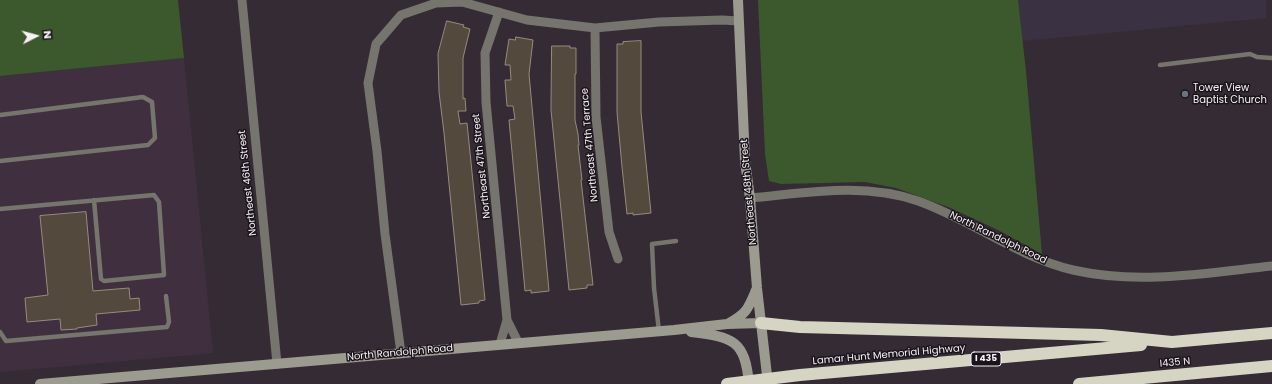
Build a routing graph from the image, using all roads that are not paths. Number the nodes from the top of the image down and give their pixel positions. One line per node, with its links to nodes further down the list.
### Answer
1 (242, 0): 29 (street, Northeast 46th Street)
2 (738, 0): 4 (main road, Northeast 48th Street)
3 (499, 12): 5 (street); 18 (street, Northeast 47th Street); 28 (street)
4 (739, 21): 5 (street); 10 (main road, Northeast 48th Street)
5 (596, 28): 14 (street, Northeast 47th Terrace)
6 (1272, 58): 7 (lane)
7 (1160, 65)
8 (0, 115): 9 (lane)
9 (0, 161)
10 (750, 198): 15 (street, North Randolph Road); 16 (main road, Northeast 48th Street)
11 (94, 200): 11 (lane); 12 (lane)
12 (0, 209)
13 (676, 241): 22 (lane)
14 (618, 259)
15 (1272, 266)
16 (757, 288): 19 (main road, Northeast 48th Street); 20 (main road)
17 (166, 296): 23 (lane)
18 (507, 320): 25 (street, Northeast 47th Street); 27 (street, Northeast 47th Street)
19 (761, 322): 20 (main road, North Randolph Road); 26 (highway); 34 (main road, Northeast 48th Street)
20 (728, 324): 21 (main road, North Randolph Road)
21 (674, 330): 22 (main road, North Randolph Road); 33 (main road)
22 (659, 331): 25 (main road, North Randolph Road)
23 (0, 332)
24 (1272, 333): 26 (highway, I 435)
25 (518, 342): 27 (main road, North Randolph Road)
26 (1172, 342): 33 (highway, Lamar Hunt Memorial Highway / I 435)
27 (500, 344): 28 (main road, North Randolph Road)
28 (401, 353): 29 (main road, North Randolph Road)
29 (277, 364): 32 (main road, North Randolph Road)
30 (1272, 366): 31 (highway, I435 N)
31 (1151, 377): 35 (highway, I435 N); 36 (highway)
32 (40, 384)
33 (738, 384)
34 (768, 384)
35 (1079, 384)
36 (1138, 384)

